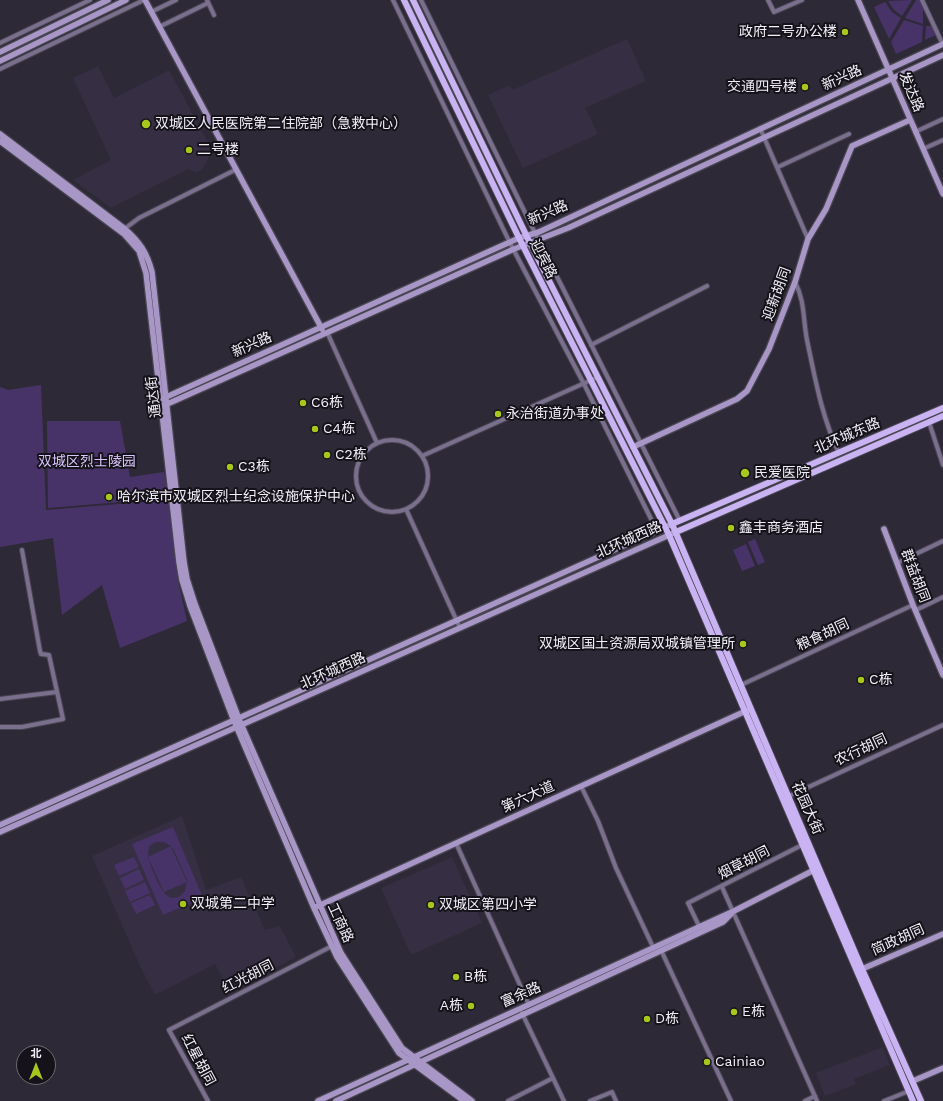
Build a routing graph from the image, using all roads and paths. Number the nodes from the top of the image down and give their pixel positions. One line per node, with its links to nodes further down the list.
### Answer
1 (90, 0): 18 (street)
2 (108, 0): 20 (main road)
3 (126, 0): 22 (main road)
4 (144, 0): 15 (main road); 23 (street)
5 (176, 0): 15 (street)
6 (393, 0): 45 (street)
7 (404, 0): 42 (main road, 迎宾路)
8 (413, 0): 41 (main road, 迎宾路)
9 (421, 0): 40 (street)
10 (768, 0): 11 (street)
11 (802, 0)
12 (858, 0): 24 (main road, 发达路)
13 (922, 0): 19 (street)
14 (207, 1): 16 (street); 17 (street)
15 (151, 12): 17 (main road)
16 (214, 15)
17 (159, 28): 37 (main road)
18 (0, 43)
19 (943, 45): 24 (main road, 新兴路)
20 (0, 52)
21 (943, 55): 25 (main road, 新兴路)
22 (0, 60)
23 (0, 69)
24 (888, 70): 25 (main road, 发达路); 28 (main road, 新兴路)
25 (892, 78): 27 (main road, 发达路); 32 (main road, 新兴路)
26 (943, 119): 29 (street)
27 (910, 120): 29 (main road, 发达路); 43 (main road, 迎新胡同)
28 (760, 128): 32 (street); 40 (main road, 新兴路)
29 (915, 132): 35 (main road, 发达路)
30 (0, 134): 39 (main road, 通达街)
31 (849, 134): 36 (street)
32 (765, 137): 36 (street); 44 (main road, 新兴路)
33 (943, 140): 35 (street)
34 (0, 141): 39 (main road, 通达街)
35 (923, 149): 38 (main road, 发达路)
36 (778, 167): 43 (street)
37 (236, 170): 39 (street); 51 (main road)
38 (943, 192)
39 (123, 230): 57 (main road, 通达街)
40 (535, 233): 41 (main road, 新兴路); 44 (street)
41 (526, 235): 42 (main road, 新兴路); 46 (main road, 迎宾路)
42 (519, 238): 45 (main road, 新兴路); 47 (main road, 迎宾路)
43 (808, 239): 49 (main road, 迎新胡同)
44 (538, 241): 46 (main road, 新兴路); 52 (street)
45 (510, 243): 48 (street); 51 (main road, 新兴路)
46 (530, 243): 47 (main road, 新兴路); 53 (main road, 迎宾路)
47 (523, 246): 48 (main road, 新兴路); 55 (main road, 迎宾路)
48 (514, 249): 51 (main road, 新兴路); 56 (street)
49 (795, 282): 64 (main road, 迎新胡同); 66 (street)
50 (708, 286): 52 (street)
51 (324, 330): 57 (main road, 新兴路); 58 (main road, 新兴路); 63 (street)
52 (592, 346): 53 (street); 64 (street)
53 (585, 352): 54 (main road, 迎宾路)
54 (598, 377): 55 (street); 65 (main road, 迎宾路)
55 (591, 380): 56 (street); 72 (main road, 迎宾路)
56 (584, 384): 67 (street); 74 (street)
57 (164, 398): 58 (main road, 通达街); 59 (main road, 通达街)
58 (167, 404): 59 (main road, 新兴路); 90 (main road, 通达街)
59 (161, 406): 90 (main road, 通达街)
60 (943, 408): 66 (main road, 北环城东路)
61 (943, 416): 62 (main road, 北环城东路)
62 (929, 422): 68 (street); 75 (main road, 北环城东路)
63 (377, 443): 67 (street); 69 (street)
64 (641, 443): 65 (main road, 迎新胡同); 70 (street)
65 (633, 447): 71 (main road, 迎宾路)
66 (839, 453): 70 (main road, 北环城东路)
67 (422, 456): 69 (street)
68 (943, 465)
69 (406, 509): 82 (street)
70 (680, 521): 71 (main road, 北环城东路)
71 (672, 524): 72 (main road, 北环城西路); 75 (main road, 花园大街)
72 (665, 527): 74 (main road, 北环城西路); 76 (main road, 花园大街)
73 (884, 529): 79 (main road, 群益胡同)
74 (657, 531): 82 (main road, 北环城西路)
75 (676, 532): 76 (main road, 北环城西路); 85 (main road, 花园大街)
76 (669, 535): 83 (main road, 北环城西路); 89 (main road, 花园大街)
77 (943, 541): 79 (street)
78 (22, 550): 86 (street)
79 (897, 564): 81 (main road, 群益胡同)
80 (943, 597): 81 (street, 粮食胡同)
81 (914, 608): 84 (main road, 群益胡同); 85 (street, 粮食胡同)
82 (457, 622): 83 (street); 90 (main road, 北环城西路)
83 (460, 628): 90 (main road, 北环城西路)
84 (943, 675)
85 (741, 684): 88 (main road, 花园大街)
86 (57, 692): 87 (street); 91 (street)
87 (0, 699)
88 (752, 708): 89 (main road, 第六大道); 94 (main road, 花园大街)
89 (744, 712): 93 (main road, 第六大道); 99 (main road, 花园大街)
90 (238, 723): 95 (main road, 北环城西路); 96 (main road, 北环城西路); 103 (main road, 工商路)
91 (0, 725)
92 (943, 725): 94 (street, 农行胡同)
93 (581, 786): 98 (main road, 第六大道); 108 (street)
94 (788, 796): 97 (main road, 花园大街)
95 (0, 825)
96 (0, 832)
97 (809, 841): 99 (street, 烟草胡同); 100 (main road, 花园大街)
98 (456, 843): 103 (main road, 第六大道); 111 (street)
99 (802, 845): 101 (main road, 花园大街); 102 (street, 烟草胡同)
100 (820, 867): 101 (main road, 富余路); 110 (main road, 花园大街)
101 (813, 870): 104 (main road, 富余路); 120 (main road, 花园大街)
102 (722, 887): 104 (street); 105 (street, 烟草胡同)
103 (316, 907): 107 (main road, 工商路)
104 (734, 911): 105 (main road, 富余路); 109 (main road, 富余路); 122 (street)
105 (699, 926): 108 (main road, 富余路)
106 (943, 934): 110 (main road, 简政胡同)
107 (334, 945): 114 (street, 红光胡同); 115 (main road, 工商路)
108 (653, 947): 111 (main road, 富余路)
109 (661, 950): 113 (main road, 富余路); 132 (street)
110 (862, 969): 119 (main road, 花园大街)
111 (528, 1005): 112 (main road, 富余路)
112 (520, 1009): 113 (street); 115 (main road, 富余路)
113 (523, 1015): 116 (main road, 富余路); 118 (street)
114 (169, 1030): 123 (street, 红星胡同)
115 (411, 1058): 116 (main road, 工商路); 124 (main road, 富余路)
116 (418, 1063): 121 (main road, 富余路); 126 (main road, 工商路); 127 (main road, 工商路)
117 (943, 1068): 119 (main road)
118 (553, 1078): 128 (street); 129 (street)
119 (913, 1082): 136 (main road, 花园大街)
120 (909, 1091): 134 (street); 135 (main road, 花园大街)
121 (346, 1099): 125 (main road, 富余路)
122 (816, 1099): 133 (street)
123 (208, 1101)
124 (318, 1101)
125 (336, 1101)
126 (464, 1101)
127 (472, 1101)
128 (508, 1101)
129 (564, 1101)
130 (590, 1101): 131 (street)
131 (616, 1101)
132 (731, 1101)
133 (805, 1101)
134 (884, 1101)
135 (913, 1101)
136 (921, 1101)

